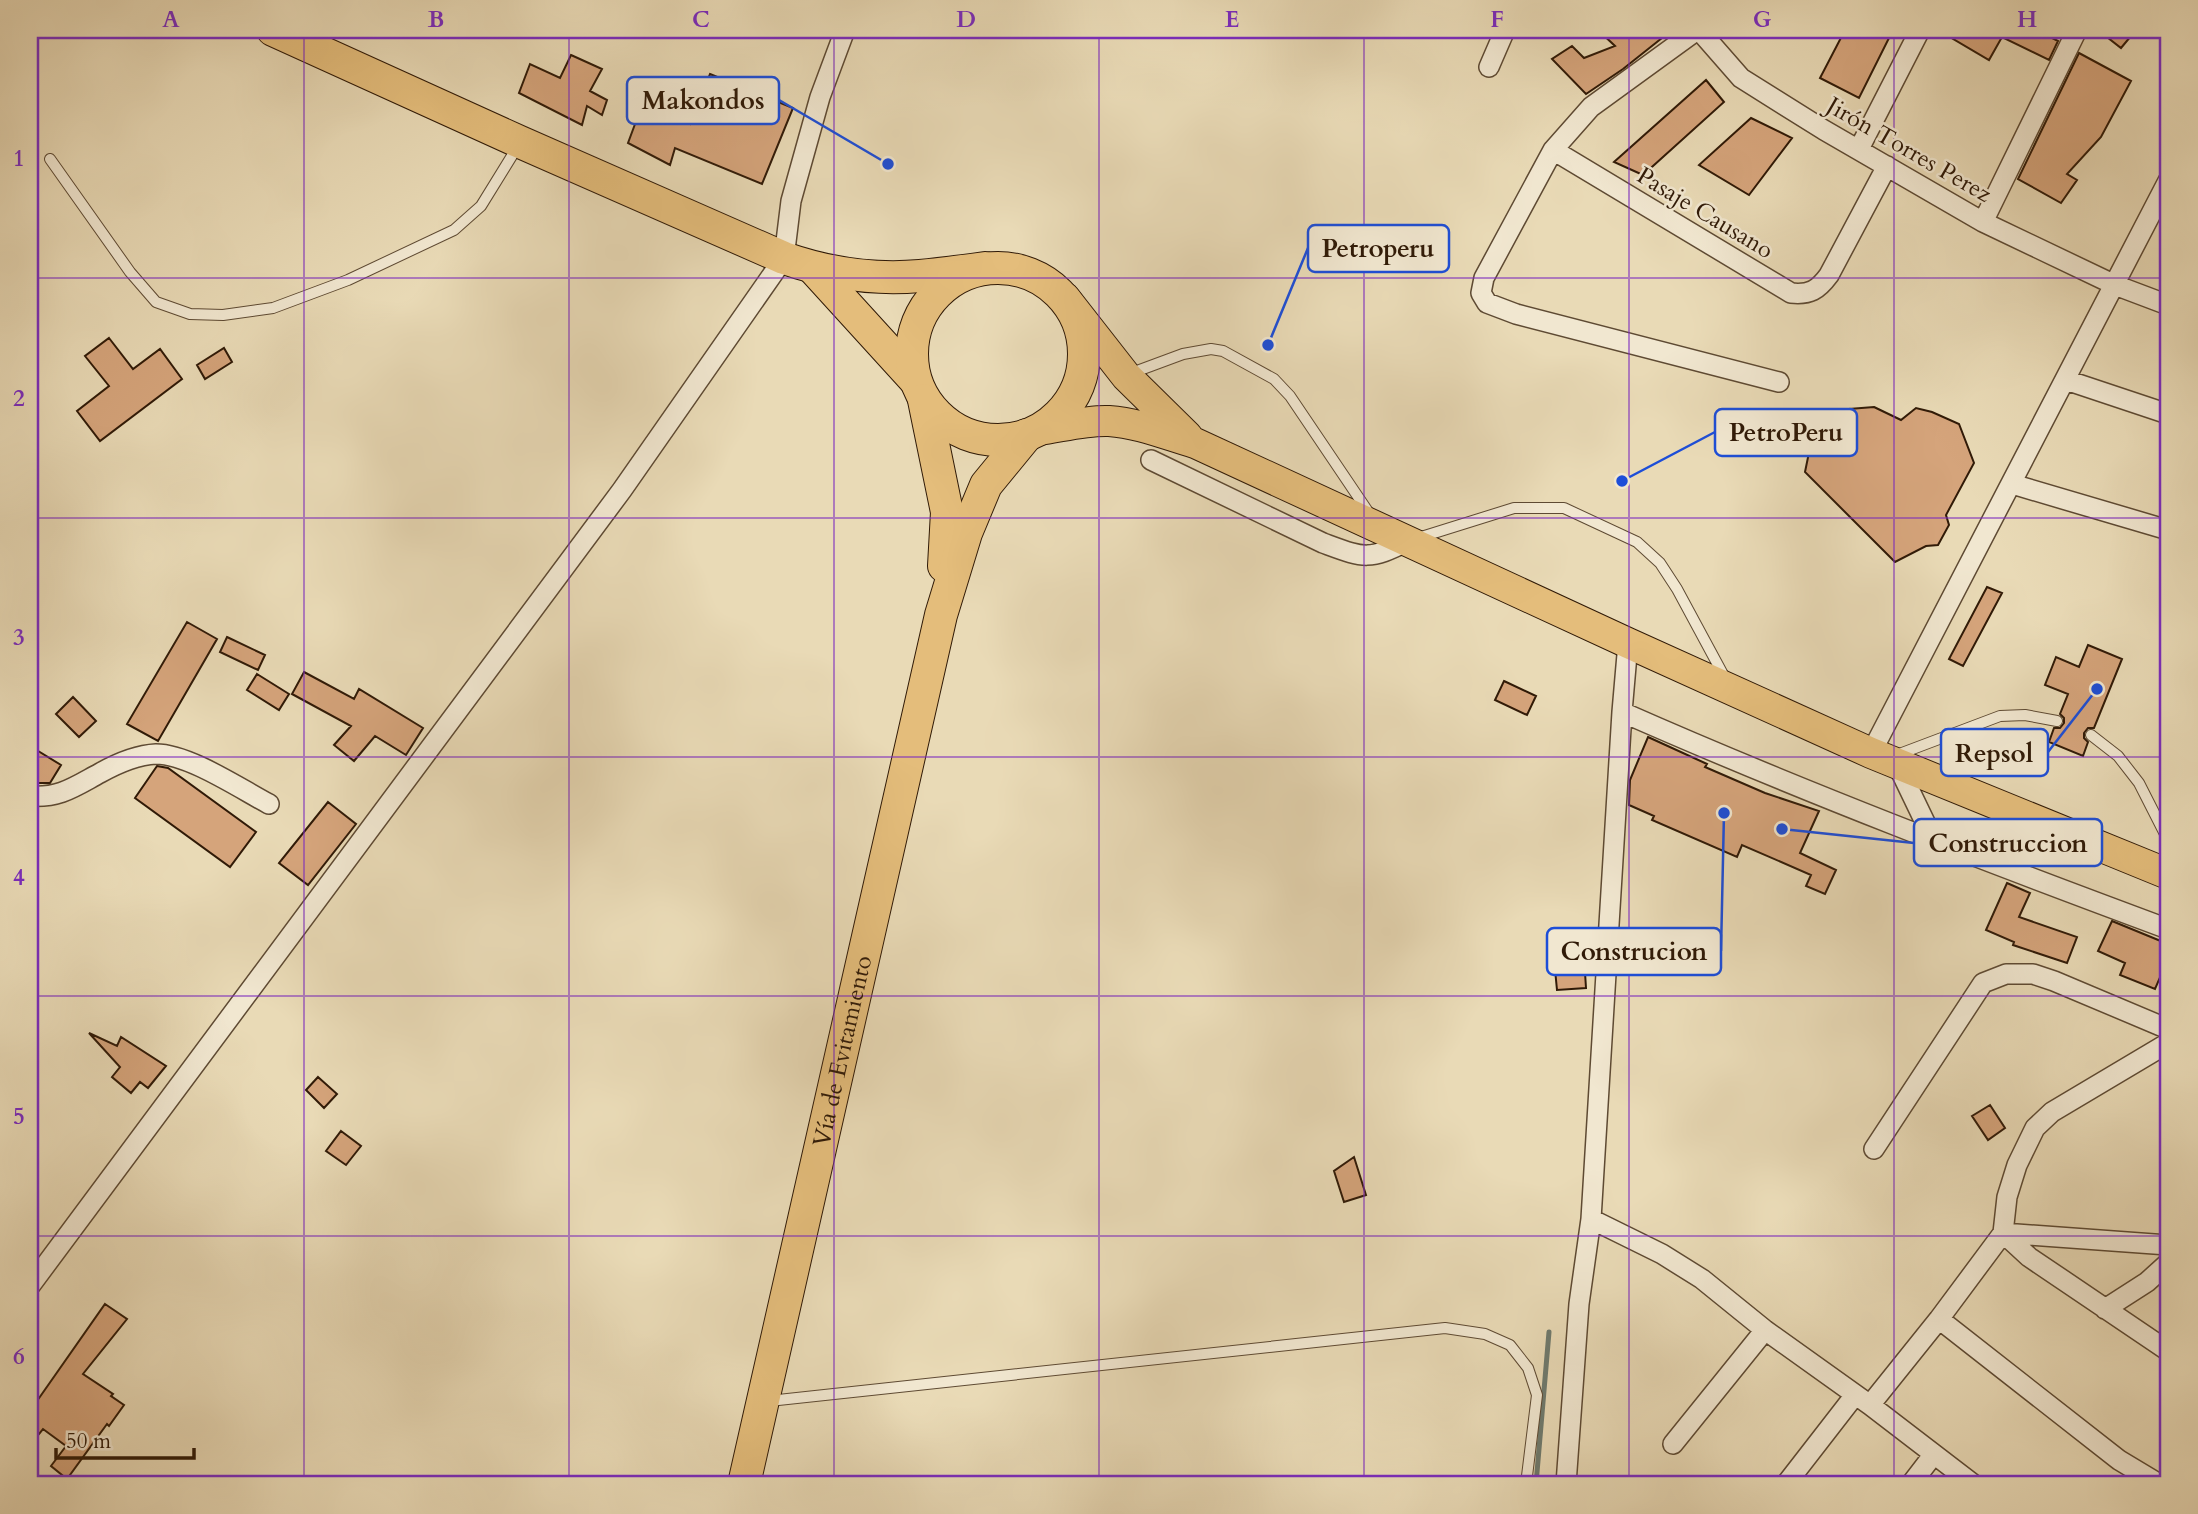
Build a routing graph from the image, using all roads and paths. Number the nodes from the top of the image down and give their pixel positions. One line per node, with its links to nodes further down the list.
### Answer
1 (273, 30): 8 (highway)
2 (845, 30): 15 (street)
3 (1506, 30): 7 (street)
4 (1698, 30): 9 (street, Jirón Torres Perez); 10 (street)
5 (1920, 30): 9 (street)
6 (2077, 30): 14 (street)
7 (1489, 67)
8 (520, 142): 11 (lane); 15 (highway)
9 (1859, 149): 12 (street, Jirón Torres Perez)
10 (1553, 150): 12 (street, Pasaje Causano); 22 (street)
11 (50, 159)
12 (1887, 166): 14 (street, Jirón Torres Perez)
13 (2168, 181): 17 (street)
14 (1983, 222): 17 (street, Jirón Torres Perez)
15 (799, 263): 16 (highway); 23 (highway); 52 (street)
16 (985, 268): 18 (highway); 23 (highway)
17 (2115, 285): 19 (street, Jirón Torres Perez); 21 (street)
18 (1065, 298): 20 (main road); 25 (highway)
19 (2168, 305)
20 (1125, 376): 26 (main road); 29 (lane)
21 (2066, 380): 24 (street); 28 (street)
22 (1779, 382)
23 (920, 389): 25 (highway); 32 (highway, Vía de Evitamiento)
24 (2168, 414)
25 (1032, 433): 26 (main road); 32 (highway, Vía de Evitamiento)
26 (1195, 443): 29 (main road)
27 (1151, 460): 31 (street)
28 (2012, 484): 30 (street); 38 (street)
29 (1379, 528): 31 (main road)
30 (2168, 530)
31 (1408, 541): 33 (main road); 34 (lane)
32 (941, 615): 58 (highway, Vía de Evitamiento)
33 (1628, 643): 34 (main road); 35 (street)
34 (1731, 690): 38 (main road)
35 (1622, 712): 42 (street); 48 (street)
36 (2057, 722): 38 (lane)
37 (2091, 735): 41 (lane)
38 (1885, 759): 42 (street); 43 (main road)
39 (30, 796): 40 (street)
40 (268, 804)
41 (2168, 840)
42 (1934, 841): 44 (street)
43 (2168, 874)
44 (2168, 929)
45 (2168, 1029): 47 (street)
46 (2168, 1042): 49 (street)
47 (1874, 1149)
48 (1591, 1219): 55 (street); 63 (street)
49 (2003, 1233): 50 (street); 53 (street); 54 (street)
50 (2168, 1245)
51 (2168, 1262): 53 (street)
52 (30, 1286)
53 (2105, 1309): 56 (street)
54 (1939, 1319): 57 (street); 67 (street)
55 (1765, 1330): 57 (street); 59 (street)
56 (2168, 1351)
57 (1863, 1400): 60 (street); 64 (street)
58 (762, 1401): 61 (highway, Vía de Evitamiento); 62 (lane)
59 (1673, 1444)
60 (1934, 1454): 65 (street); 66 (street)
61 (744, 1484)
62 (1527, 1484)
63 (1566, 1484)
64 (1786, 1484)
65 (1911, 1484)
66 (1973, 1484)
67 (2159, 1484)

